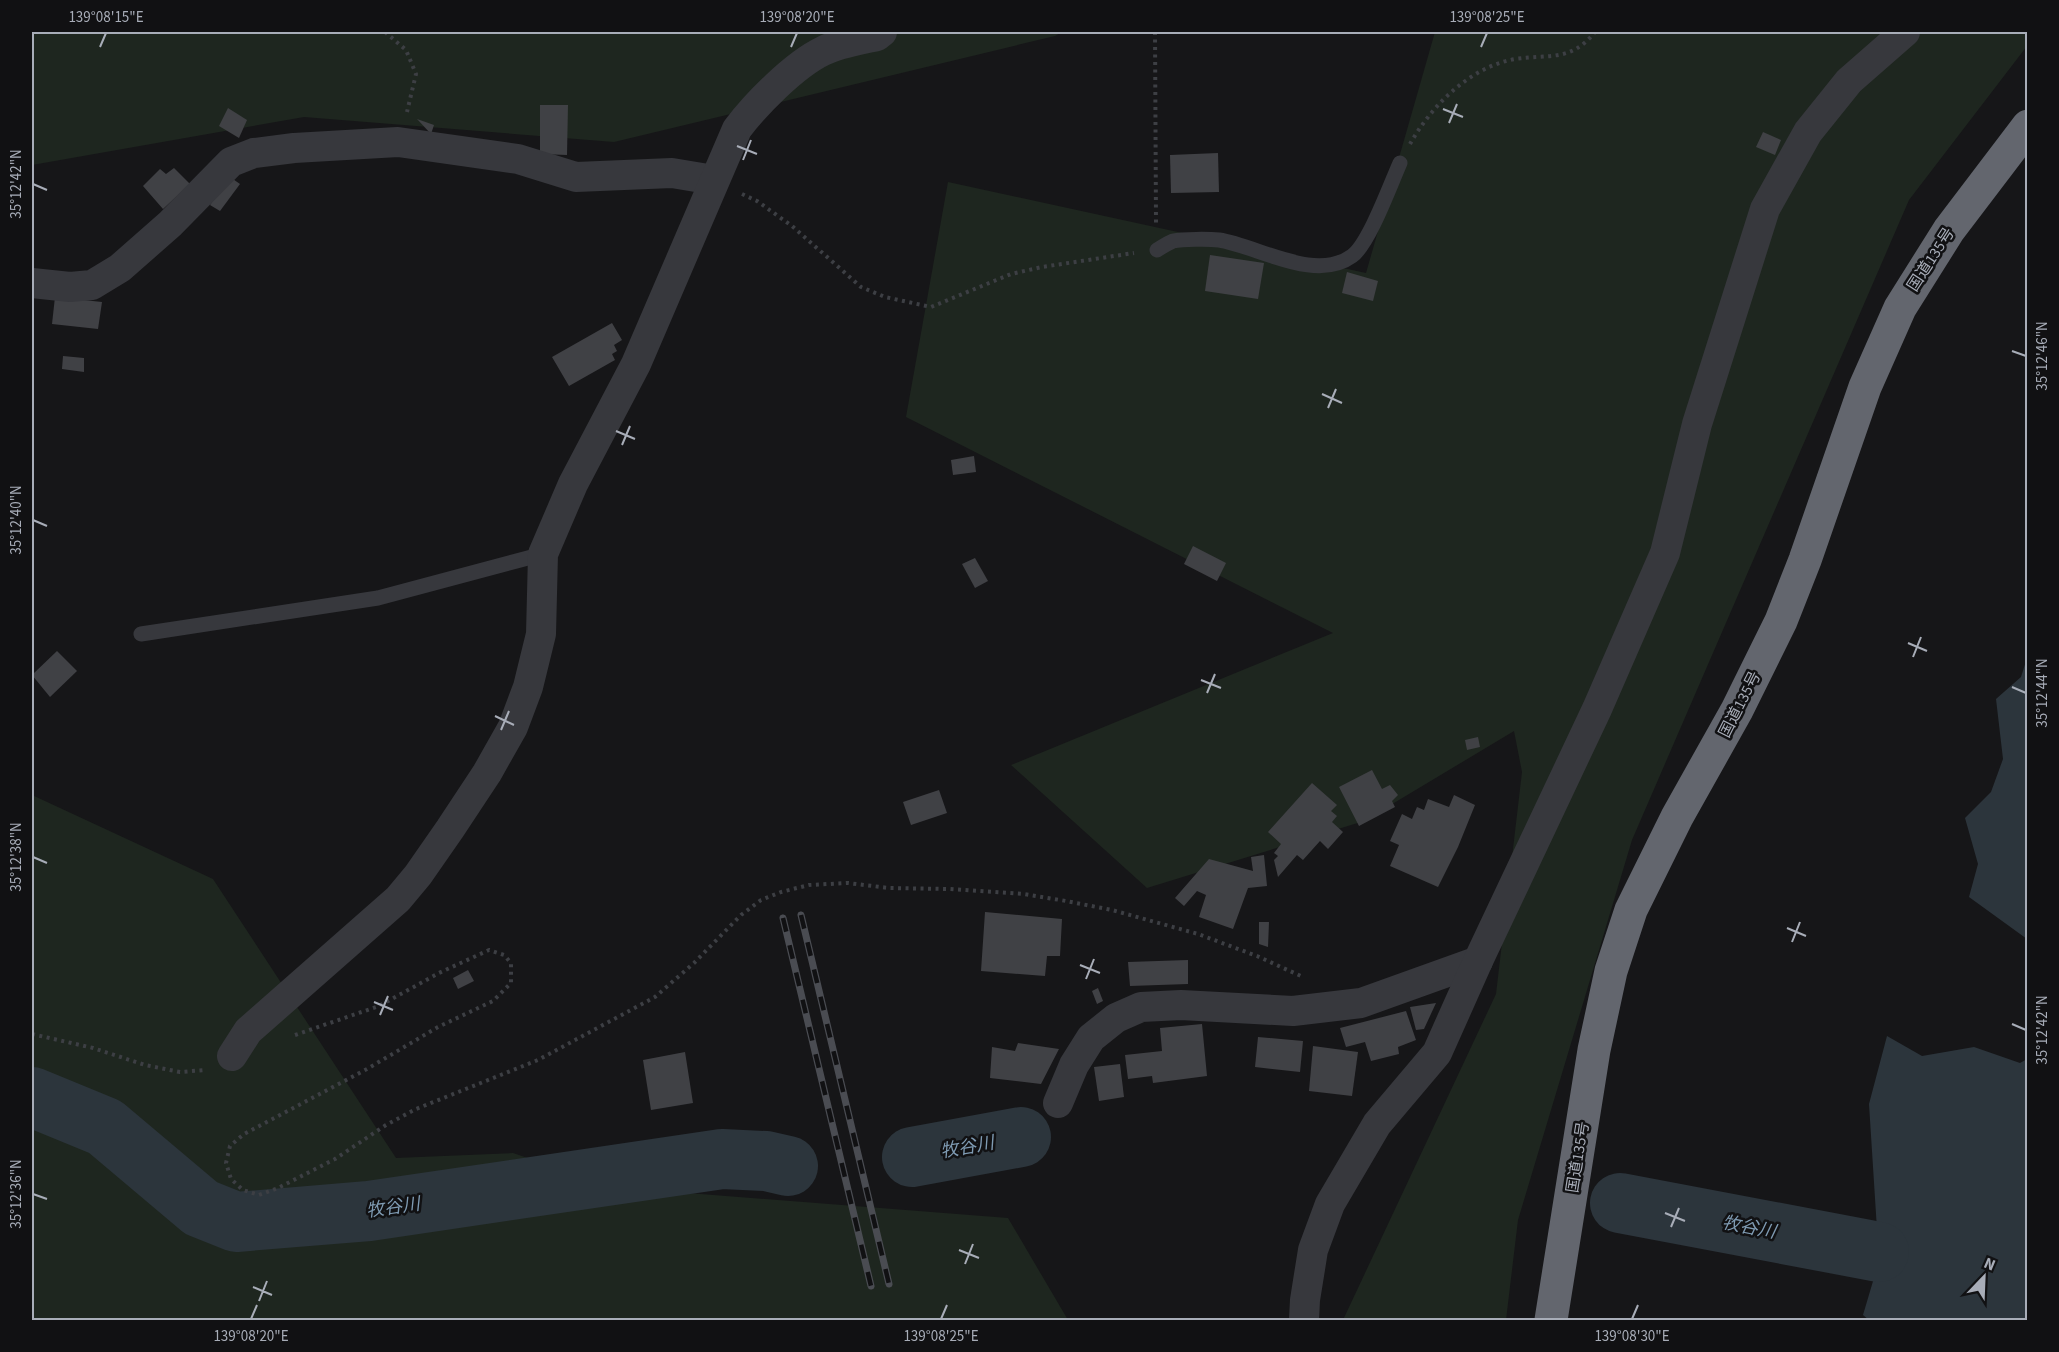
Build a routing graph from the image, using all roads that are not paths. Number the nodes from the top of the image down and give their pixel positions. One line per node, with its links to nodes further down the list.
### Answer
1 (882, 32): 5 (street)
2 (1905, 32): 10 (street)
3 (2028, 126): 14 (highway, 国道135号)
4 (1400, 163): 6 (lane)
5 (714, 180): 7 (street); 8 (street)
6 (1157, 250)
7 (32, 283)
8 (543, 554): 9 (lane); 11 (street)
9 (141, 634)
10 (1478, 961): 12 (street); 13 (street)
11 (232, 1056)
12 (1058, 1103)
13 (1304, 1320)
14 (1551, 1320)

